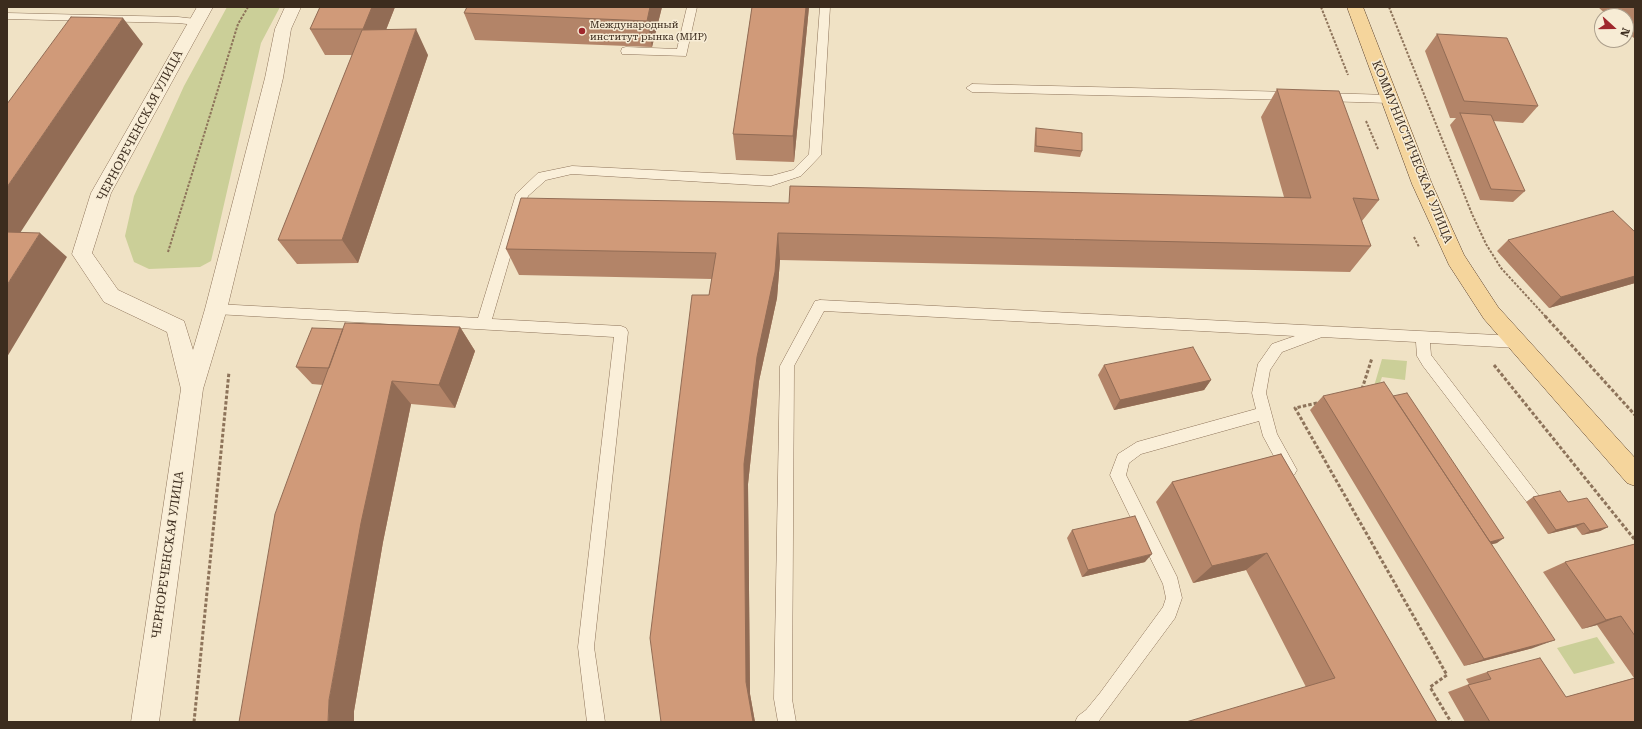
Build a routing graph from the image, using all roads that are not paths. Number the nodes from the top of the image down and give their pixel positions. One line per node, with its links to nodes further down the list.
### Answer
1 (293, 7): 10 (street, ЧЕРНОРЕЧЕНСКАЯ УЛИЦА)
2 (692, 7): 7 (lane)
3 (825, 7): 11 (lane)
4 (1355, 7): 9 (main road, КОММУНИСТИЧЕСКАЯ УЛИЦА)
5 (201, 14): 6 (lane); 15 (street, ЧЕРНОРЕЧЕНСКАЯ УЛИЦА)
6 (7, 16)
7 (626, 51)
8 (972, 88): 9 (lane)
9 (1390, 98): 14 (main road, КОММУНИСТИЧЕСКАЯ УЛИЦА)
10 (216, 309): 11 (lane); 15 (street, ЧЕРНОРЕЧЕНСКАЯ УЛИЦА)
11 (483, 324): 21 (lane)
12 (1325, 331): 13 (lane); 16 (lane); 22 (lane)
13 (1423, 336): 14 (lane); 19 (lane)
14 (1516, 342): 17 (main road, КОММУНИСТИЧЕСКАЯ УЛИЦА)
15 (192, 389): 20 (street, ЧЕРНОРЕЧЕНСКАЯ УЛИЦА)
16 (1264, 413): 18 (lane); 23 (lane)
17 (1635, 475)
18 (1298, 485)
19 (1547, 516)
20 (145, 722)
21 (596, 722)
22 (787, 722)
23 (1084, 722)

